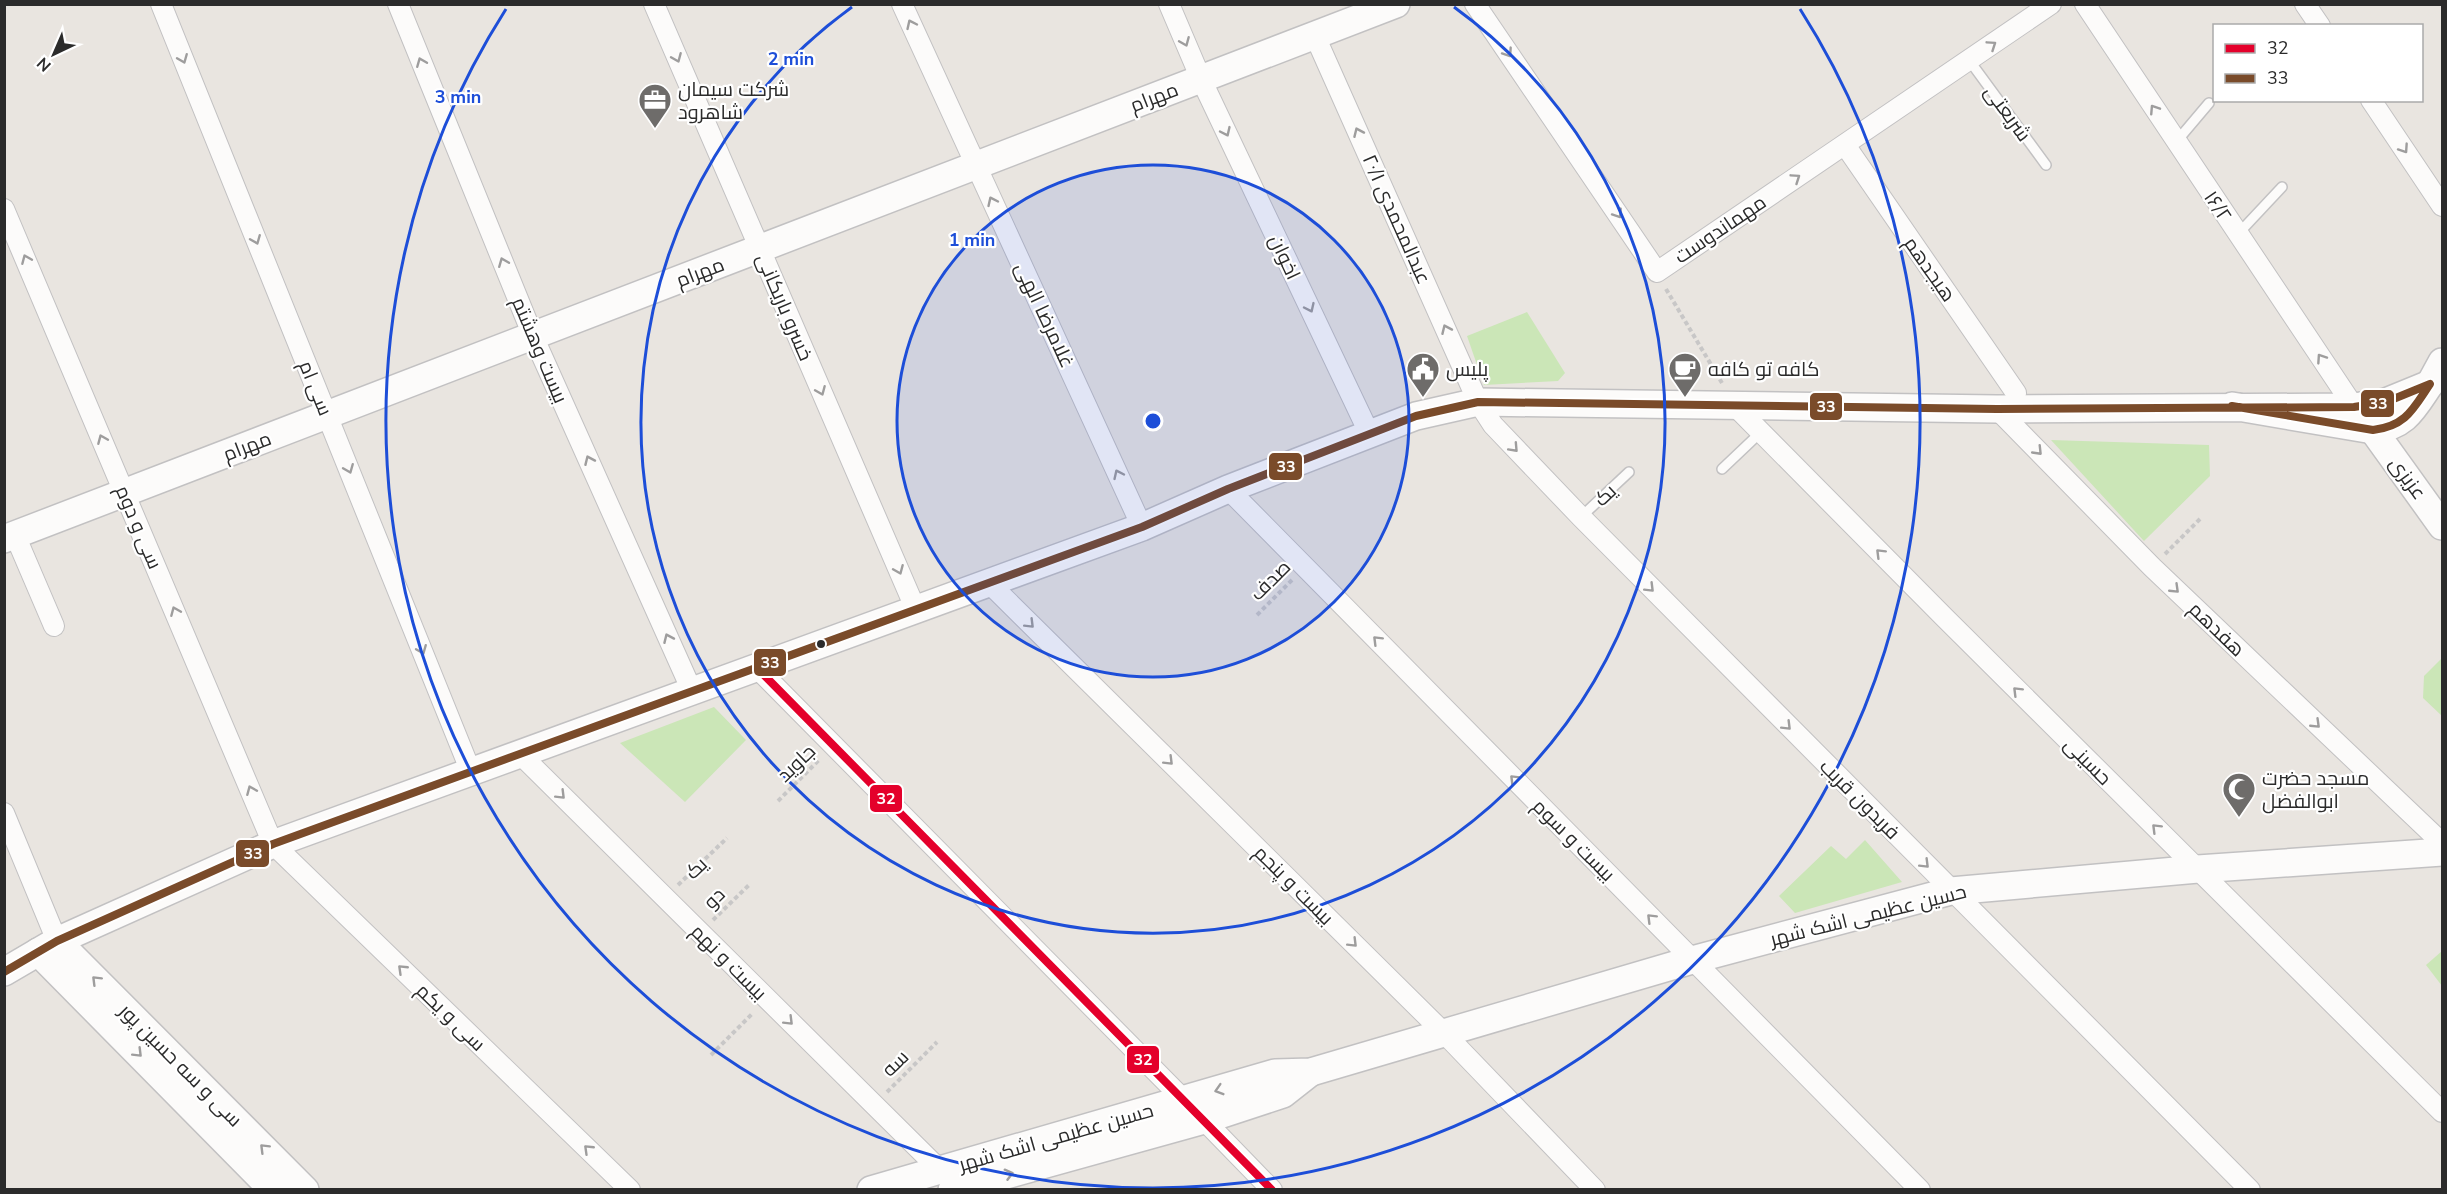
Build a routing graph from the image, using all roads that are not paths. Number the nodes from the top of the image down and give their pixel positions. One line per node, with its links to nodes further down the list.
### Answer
1 (161, 4): 33 (street, سی ام, one-way to 33)
2 (398, 4): 26 (street, بیست وهشتم, one-way to 2)
3 (654, 4): 25 (street, خسرو باریکانی, one-way to 25)
4 (902, 4): 20 (street, غلامرضا الهی, one-way to 4)
5 (1169, 4): 14 (street, اخوان, one-way to 14)
6 (1475, 4): 18 (street, مهماندوست, one-way to 18)
7 (2051, 4): 13 (street, مهماندوست, one-way to 7)
8 (2085, 4): 17 (street, ۱۶/۲, one-way to 8)
9 (2305, 4): 11 (street)
10 (1388, 6): 12 (street, مهرام)
11 (2319, 24)
12 (1316, 36): 14 (street, مهرام); 29 (street, عبدالمحمدی ۲۰/۱, one-way to 12)
13 (1969, 60): 18 (street, مهماندوست); 19 (lane, شریعتی)
14 (1201, 79): 20 (street, مهرام); 36 (street, اخوان, one-way to 36)
15 (2372, 102): 22 (street, one-way to 22)
16 (2209, 103): 17 (lane)
17 (2176, 142): 24 (street, ۱۶/۲)
18 (1845, 145): 28 (street, هیجدهم)
19 (2046, 165)
20 (976, 166): 25 (street, مهرام); 43 (street, غلامرضا الهی, one-way to 20)
21 (2282, 187): 24 (lane)
22 (2442, 206)
23 (4, 209): 40 (street, سی و دوم, one-way to 23)
24 (2237, 235): 32 (street, ۱۶/۲, one-way to 24)
25 (760, 249): 26 (street, مهرام); 46 (street, خسرو باریکانی, one-way to 46)
26 (533, 336): 33 (street, مهرام); 49 (street, بیست وهشتم, one-way to 26)
27 (2436, 373): 32 (street); 34 (street)
28 (2006, 401): 30 (street); 31 (street); 53 (street, هفدهم, one-way to 53)
29 (1478, 402): 31 (street); 36 (street); 41 (street, فریدون قریب, one-way to 41)
30 (2232, 406): 32 (street); 34 (street)
31 (1736, 407): 35 (street, حسینی)
32 (2354, 407)
33 (327, 415): 40 (street, مهرام); 51 (street, سی ام, one-way to 51)
34 (2373, 430): 42 (street, عزیزی)
35 (1761, 432): 37 (lane); 56 (street, حسینی, one-way to 35)
36 (1370, 435): 39 (street)
37 (1722, 469)
38 (1629, 472): 41 (lane, یک)
39 (1228, 489): 43 (street); 59 (street, بیست و سوم, one-way to 39)
40 (125, 493): 44 (street, مهرام); 54 (street, سی و دوم, one-way to 40)
41 (1581, 518): 57 (street, فریدون قریب, one-way to 57)
42 (2442, 526)
43 (1142, 527): 45 (street)
44 (10, 537): 47 (street)
45 (989, 583): 46 (street); 61 (street, بیست و پنجم, one-way to 61)
46 (916, 610): 48 (street)
47 (54, 626)
48 (757, 668): 49 (street); 63 (street)
49 (692, 691): 50 (street)
50 (520, 754): 51 (street); 66 (street, بیست و نهم, one-way to 66)
51 (471, 772): 54 (street)
52 (4, 813): 58 (street)
53 (2442, 843)
54 (273, 844): 58 (street); 69 (street, سی و یکم, one-way to 54)
55 (2442, 852): 56 (street, حسین عظیمی اشک شهر)
56 (2198, 869): 57 (street, حسین عظیمی اشک شهر); 64 (street, حسینی)
57 (1951, 891): 59 (street, حسین عظیمی اشک شهر); 74 (street, فریدون قریب)
58 (47, 946): 60 (street); 67 (street, سی و سه حسین پور, one-way to 67); 68 (street, سی و سه حسین پور, one-way to 58)
59 (1692, 960): 61 (street, حسین عظیمی اشک شهر); 73 (street, بیست و سوم)
60 (4, 972)
61 (1444, 1034): 62 (street, حسین عظیمی اشک شهر); 72 (street, بیست و پنجم)
62 (1311, 1072): 63 (street, حسین عظیمی اشک شهر, one-way to 63); 65 (street, حسین عظیمی اشک شهر)
63 (1185, 1101): 65 (street); 66 (street, حسین عظیمی اشک شهر)
64 (2442, 1112)
65 (1204, 1120): 66 (street, حسین عظیمی اشک شهر, one-way to 65); 71 (street)
66 (952, 1184): 70 (street, حسین عظیمی اشک شهر)
67 (273, 1190)
68 (305, 1190)
69 (630, 1190)
70 (871, 1190)
71 (1272, 1190)
72 (1595, 1190)
73 (1920, 1190)
74 (2250, 1190)

